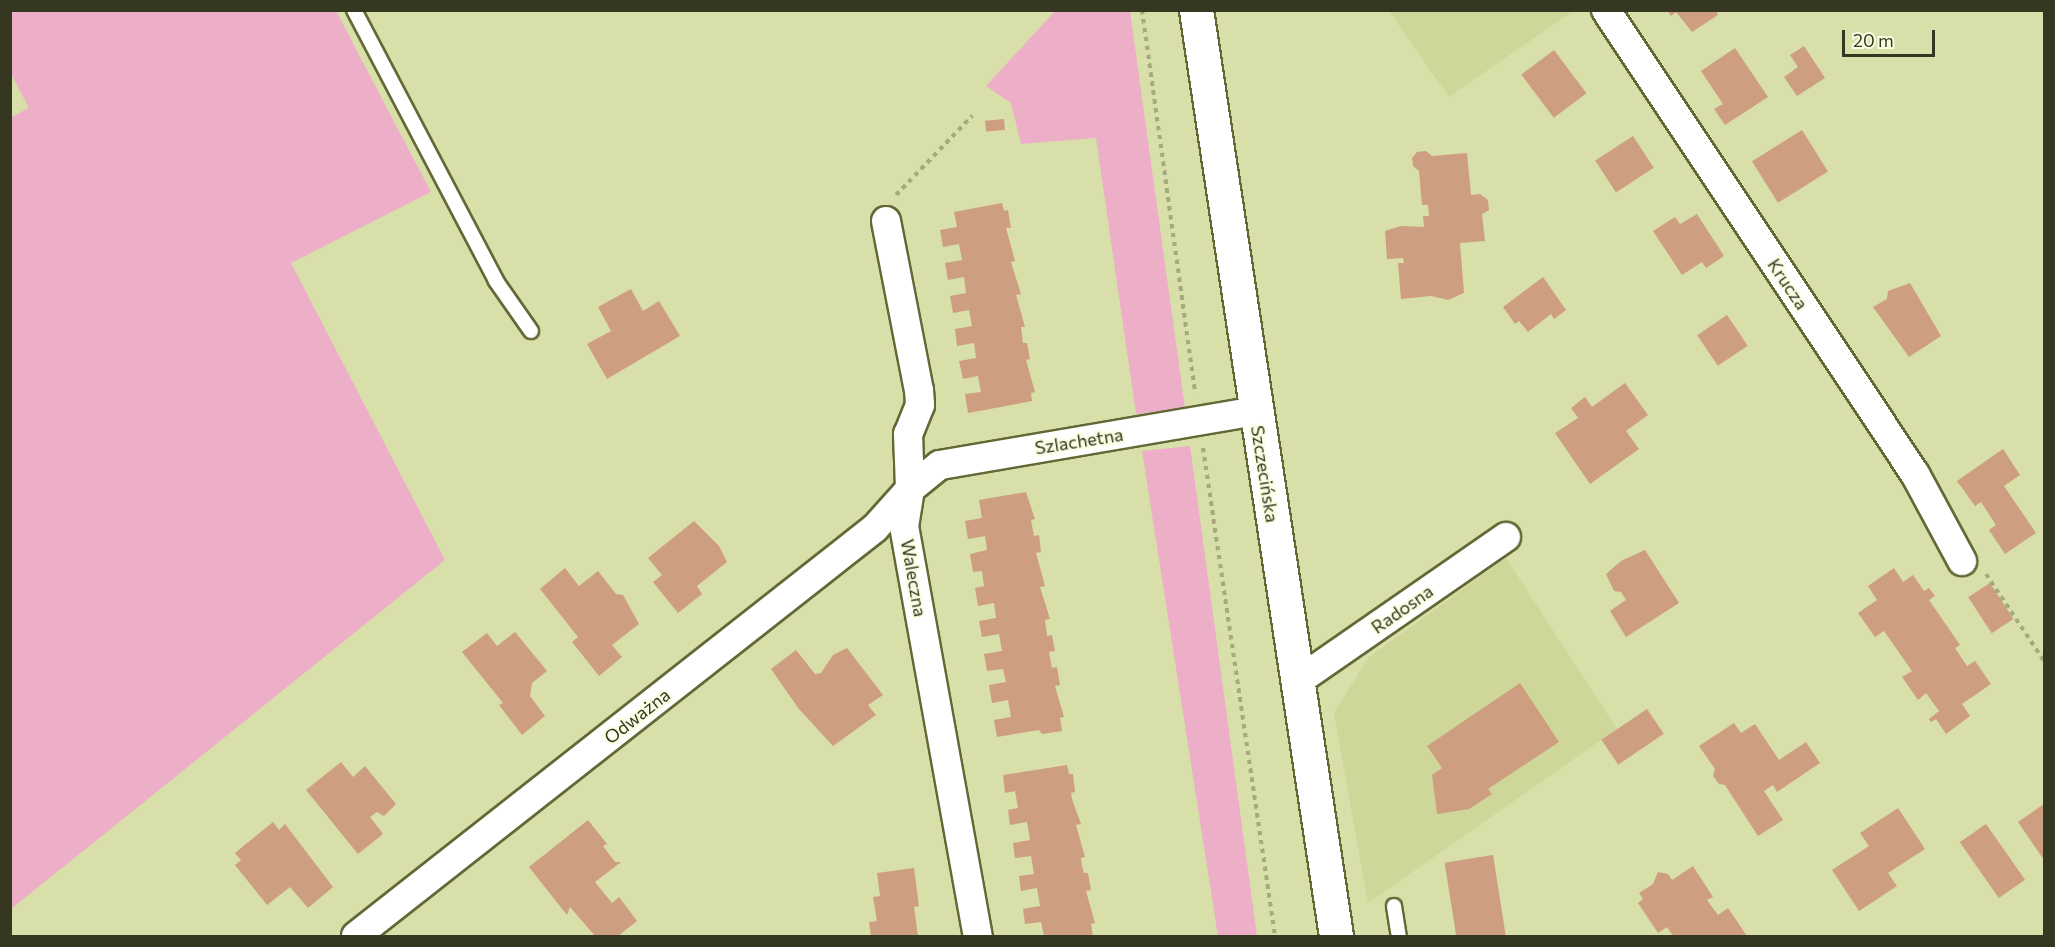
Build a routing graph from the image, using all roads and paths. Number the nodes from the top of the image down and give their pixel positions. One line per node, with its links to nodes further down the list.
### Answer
1 (354, 10): 7 (lane)
2 (1142, 10): 9 (path)
3 (1196, 10): 8 (main road, Szczecińska)
4 (1606, 10): 12 (street, Krucza)
5 (972, 116): 6 (path)
6 (886, 221): 10 (street, Waleczna)
7 (531, 331)
8 (1256, 411): 9 (street, Szlachetna); 14 (main road, Szczecińska)
9 (1199, 420): 10 (street, Szlachetna); 18 (path)
10 (910, 489): 16 (street, Odważna); 17 (street, Waleczna)
11 (1506, 537): 14 (street, Radosna)
12 (1962, 561): 13 (path)
13 (2044, 661)
14 (1298, 681): 19 (main road, Szczecińska)
15 (1394, 906): 20 (lane)
16 (356, 936)
17 (978, 936)
18 (1275, 936)
19 (1336, 936)
20 (1399, 936)

